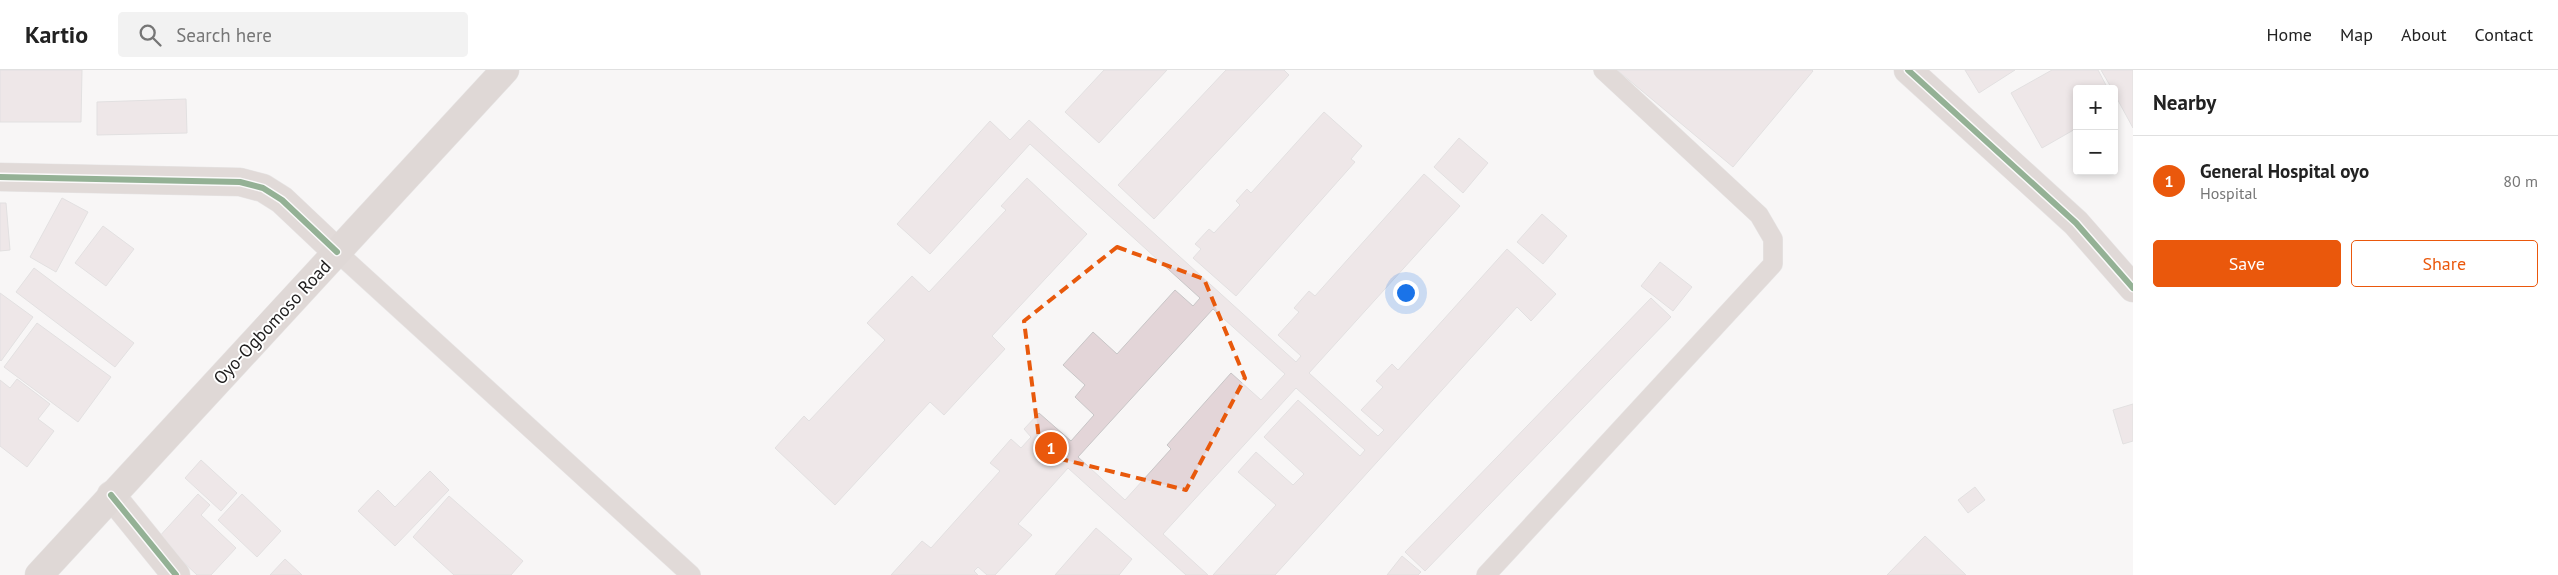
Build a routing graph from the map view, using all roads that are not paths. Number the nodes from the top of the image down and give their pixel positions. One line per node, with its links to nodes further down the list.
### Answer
1 (505, 70): 5 (highway, Oyo-Ogbomoso Road)
2 (1603, 70): 11 (lane)
3 (1908, 70): 6 (street)
4 (0, 177): 5 (street)
5 (337, 252): 7 (highway, Oyo-Ogbomoso Road); 10 (lane)
6 (2133, 288)
7 (111, 495): 8 (highway, Oyo-Ogbomoso Road); 9 (street)
8 (38, 575)
9 (176, 575)
10 (691, 575)
11 (1486, 575)

